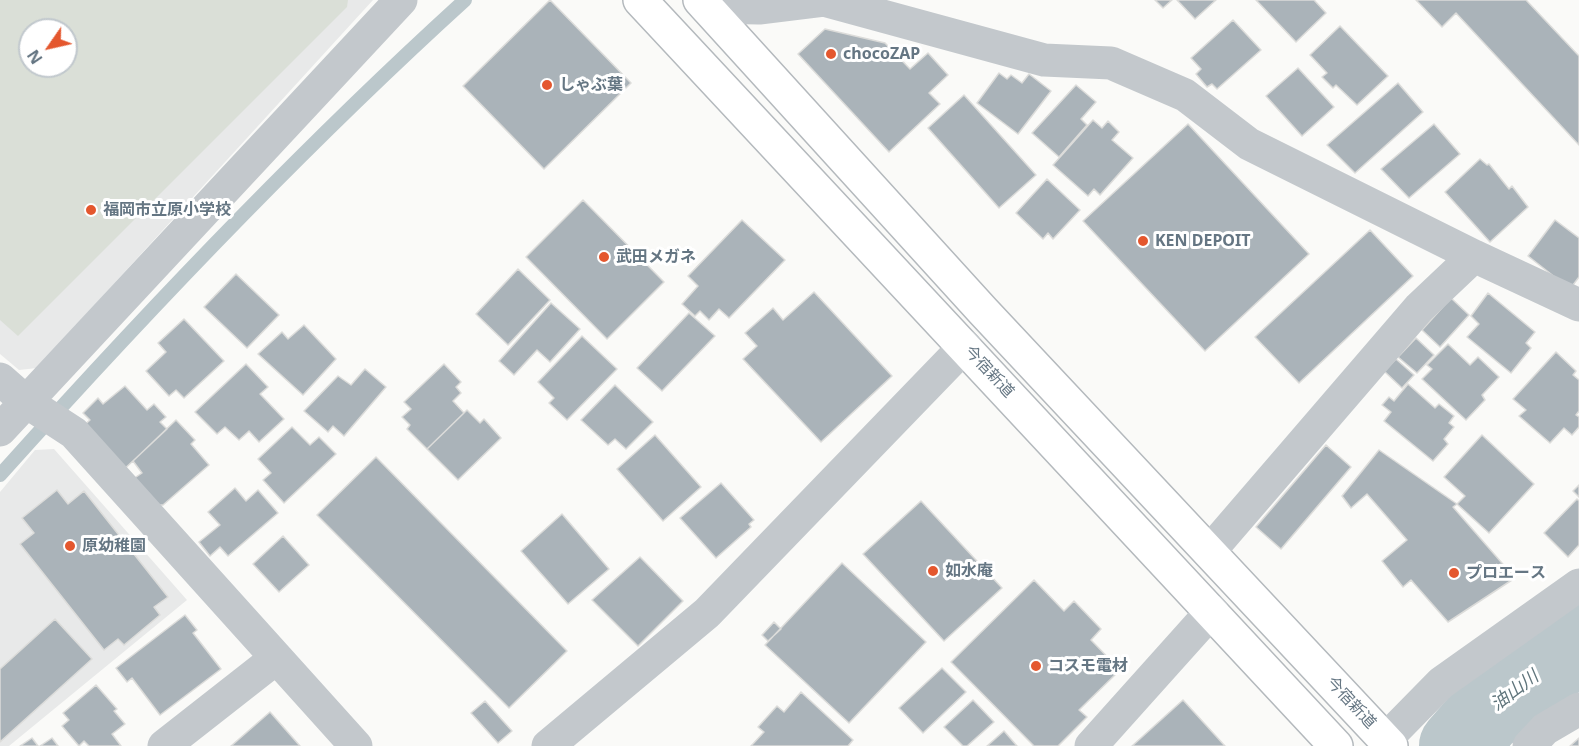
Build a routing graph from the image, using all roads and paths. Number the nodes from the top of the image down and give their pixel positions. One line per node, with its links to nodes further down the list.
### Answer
1 (401, 0): 9 (street)
2 (640, 0): 4 (highway, 今宿新道)
3 (706, 2): 4 (street); 5 (street); 11 (highway, 今宿新道)
4 (675, 37): 7 (highway, 今宿新道)
5 (1474, 256): 6 (street); 11 (street)
6 (1579, 305)
7 (964, 346): 13 (highway, 今宿新道); 19 (street)
8 (0, 379): 9 (street)
9 (25, 401): 10 (street); 14 (street)
10 (0, 430)
11 (1209, 552): 16 (highway, 今宿新道)
12 (1579, 585): 16 (street)
13 (1212, 611): 20 (street); 21 (highway, 今宿新道)
14 (275, 659): 17 (street); 18 (street)
15 (1579, 709): 22 (street)
16 (1388, 743)
17 (164, 746)
18 (356, 746)
19 (548, 746)
20 (1090, 746)
21 (1336, 746)
22 (1529, 746)

